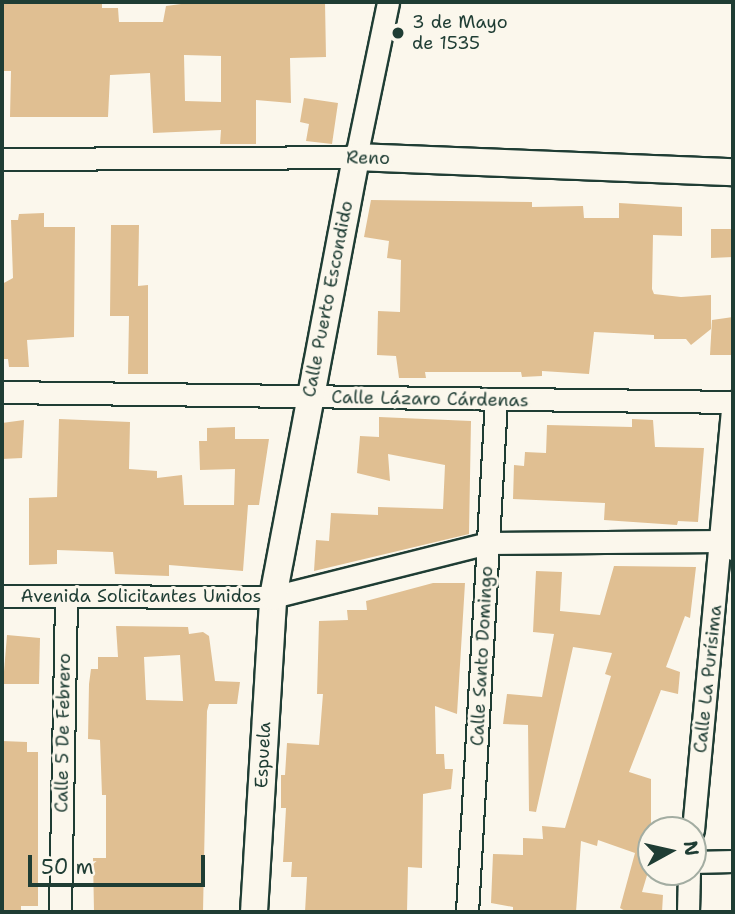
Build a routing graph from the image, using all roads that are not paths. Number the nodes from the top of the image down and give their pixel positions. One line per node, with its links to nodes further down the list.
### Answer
1 (388, 2): 2 (street, Calle Puerto Escondido)
2 (356, 157): 3 (street, Reno); 4 (street, Reno); 6 (street, Calle Puerto Escondido)
3 (2, 159)
4 (733, 172)
5 (2, 392): 6 (street, Calle Lázaro Cárdenas)
6 (308, 397): 7 (street, Calle Lázaro Cárdenas); 13 (street, Calle Puerto Escondido)
7 (496, 399): 8 (street, Calle Lázaro Cárdenas); 9 (street, Calle Santo Domingo)
8 (733, 402): 10 (street, Calle La Purísima)
9 (488, 543): 10 (street, Avenida Solicitantes Unidos); 13 (street, Avenida Solicitantes Unidos); 20 (street, Calle Santo Domingo)
10 (727, 545): 14 (street, Calle La Purísima)
11 (2, 596): 12 (street, Avenida Solicitantes Unidos)
12 (66, 596): 13 (street, Avenida Solicitantes Unidos); 18 (street, Calle 5 De Febrero)
13 (272, 597): 19 (street, Espuela)
14 (695, 816)
15 (733, 861): 16 (street)
16 (707, 862)
17 (689, 886): 21 (street)
18 (60, 912)
19 (254, 912)
20 (467, 912)
21 (688, 912)

